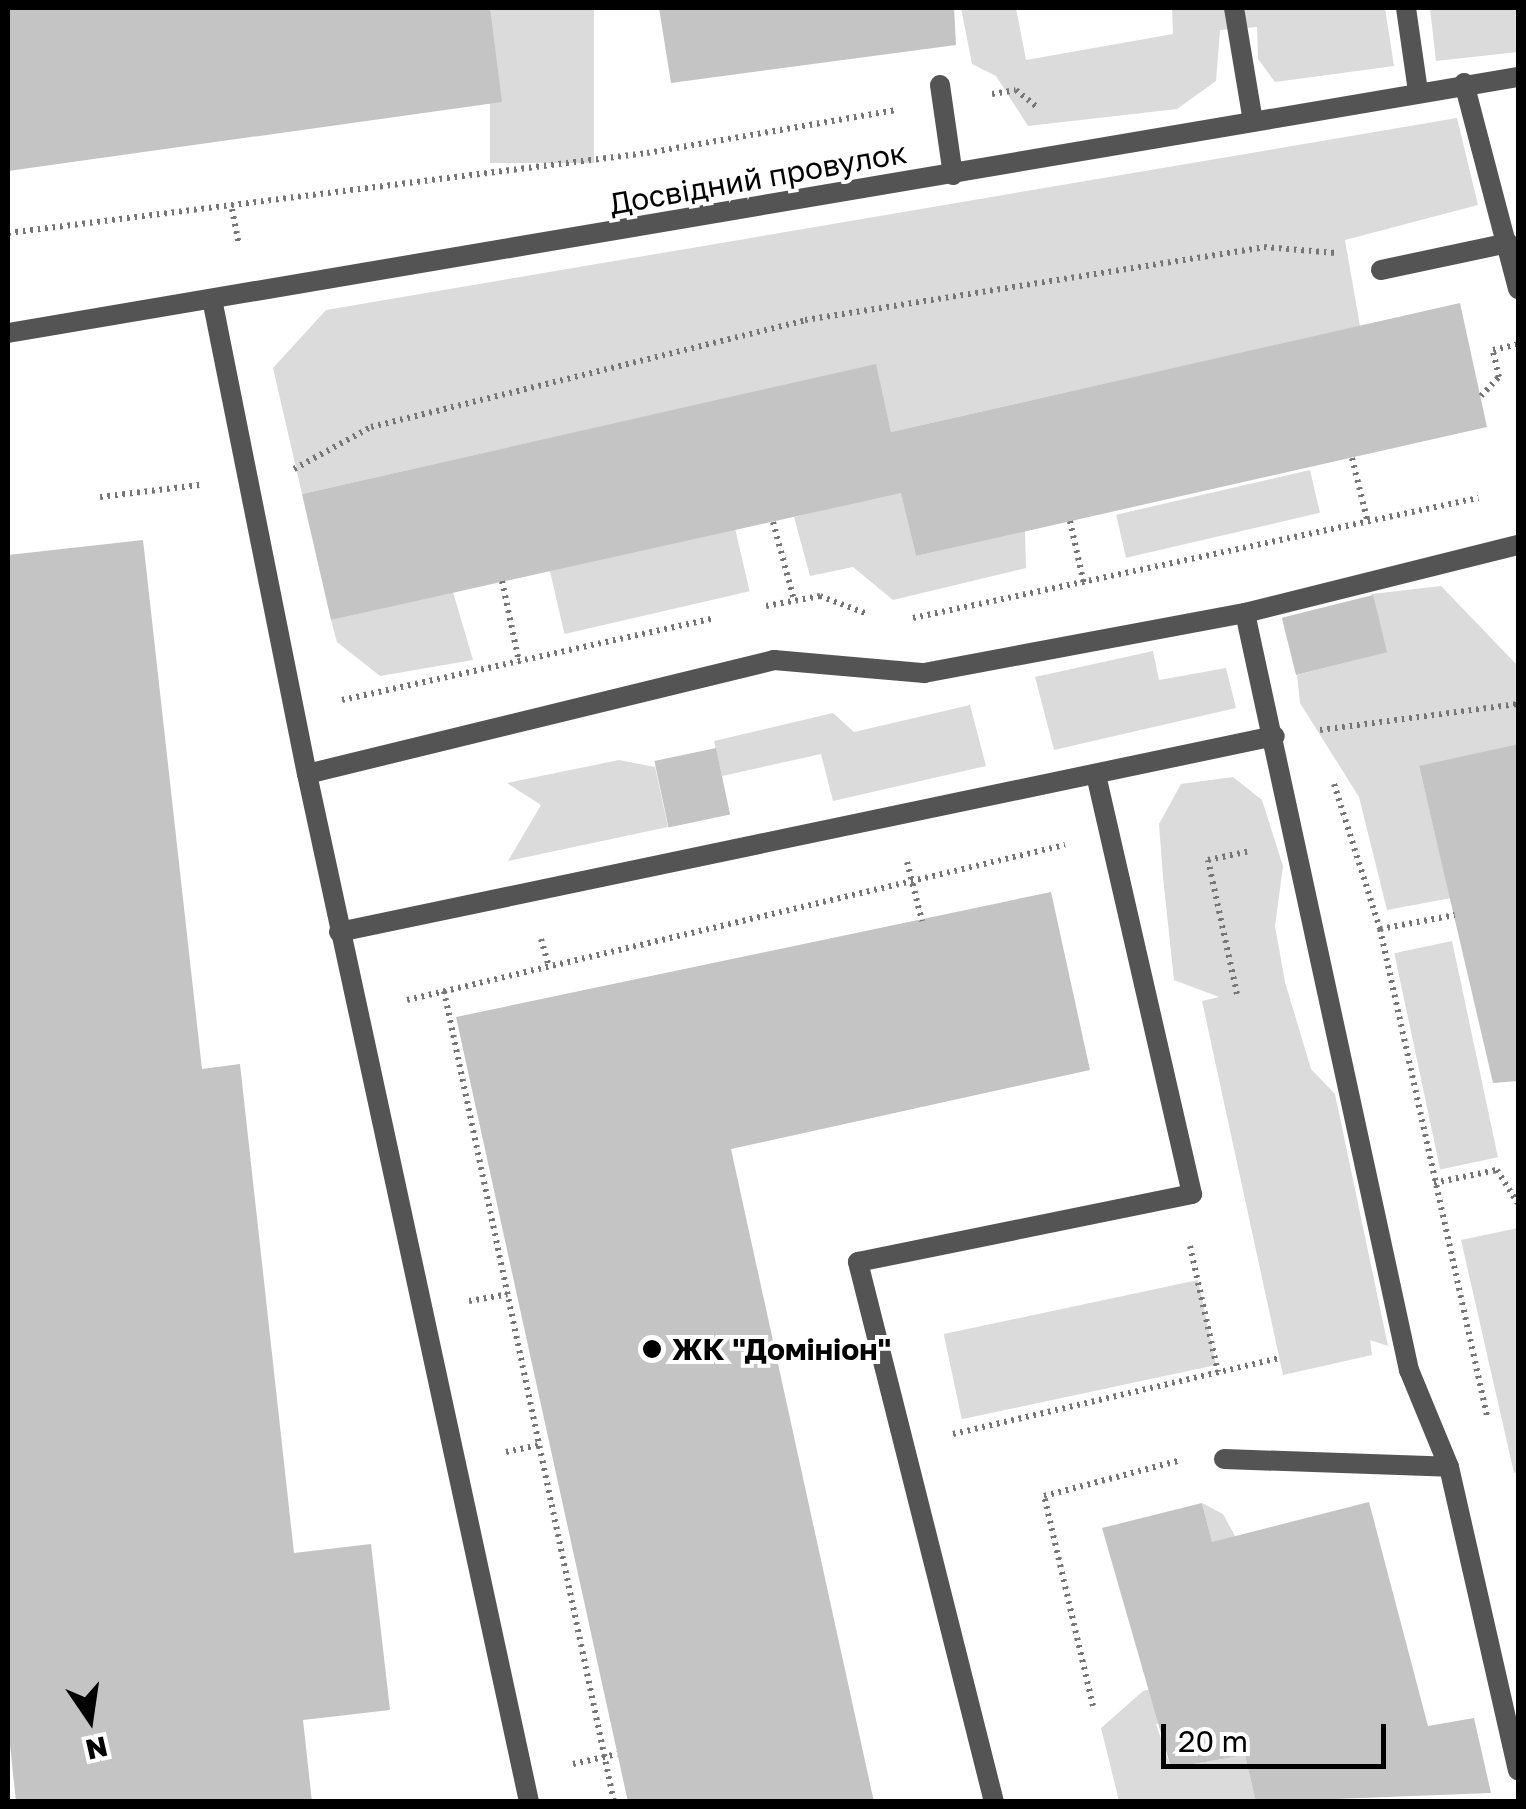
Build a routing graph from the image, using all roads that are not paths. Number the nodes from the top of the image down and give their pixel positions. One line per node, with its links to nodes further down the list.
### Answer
1 (1234, 8): 7 (street)
2 (1406, 8): 5 (street)
3 (1518, 78): 4 (street, Досвідний провулок)
4 (1464, 83): 5 (street, Досвідний провулок); 9 (street)
5 (1418, 91): 7 (street, Досвідний провулок)
6 (941, 94): 8 (street)
7 (1253, 122): 8 (street, Досвідний провулок)
8 (953, 175): 12 (street, Досвідний провулок)
9 (1508, 243): 10 (street); 11 (street)
10 (1381, 270)
11 (1518, 289)
12 (212, 298): 13 (street, Досвідний провулок); 17 (street)
13 (8, 333)
14 (1518, 545): 15 (street)
15 (1245, 613): 16 (street); 17 (street)
16 (1275, 736): 18 (street); 21 (street)
17 (306, 774): 19 (street)
18 (1096, 774): 19 (street); 24 (street)
19 (339, 932): 23 (street)
20 (1224, 1460): 21 (street)
21 (1449, 1467): 22 (street)
22 (1518, 1770)
23 (529, 1802)
24 (994, 1802)

